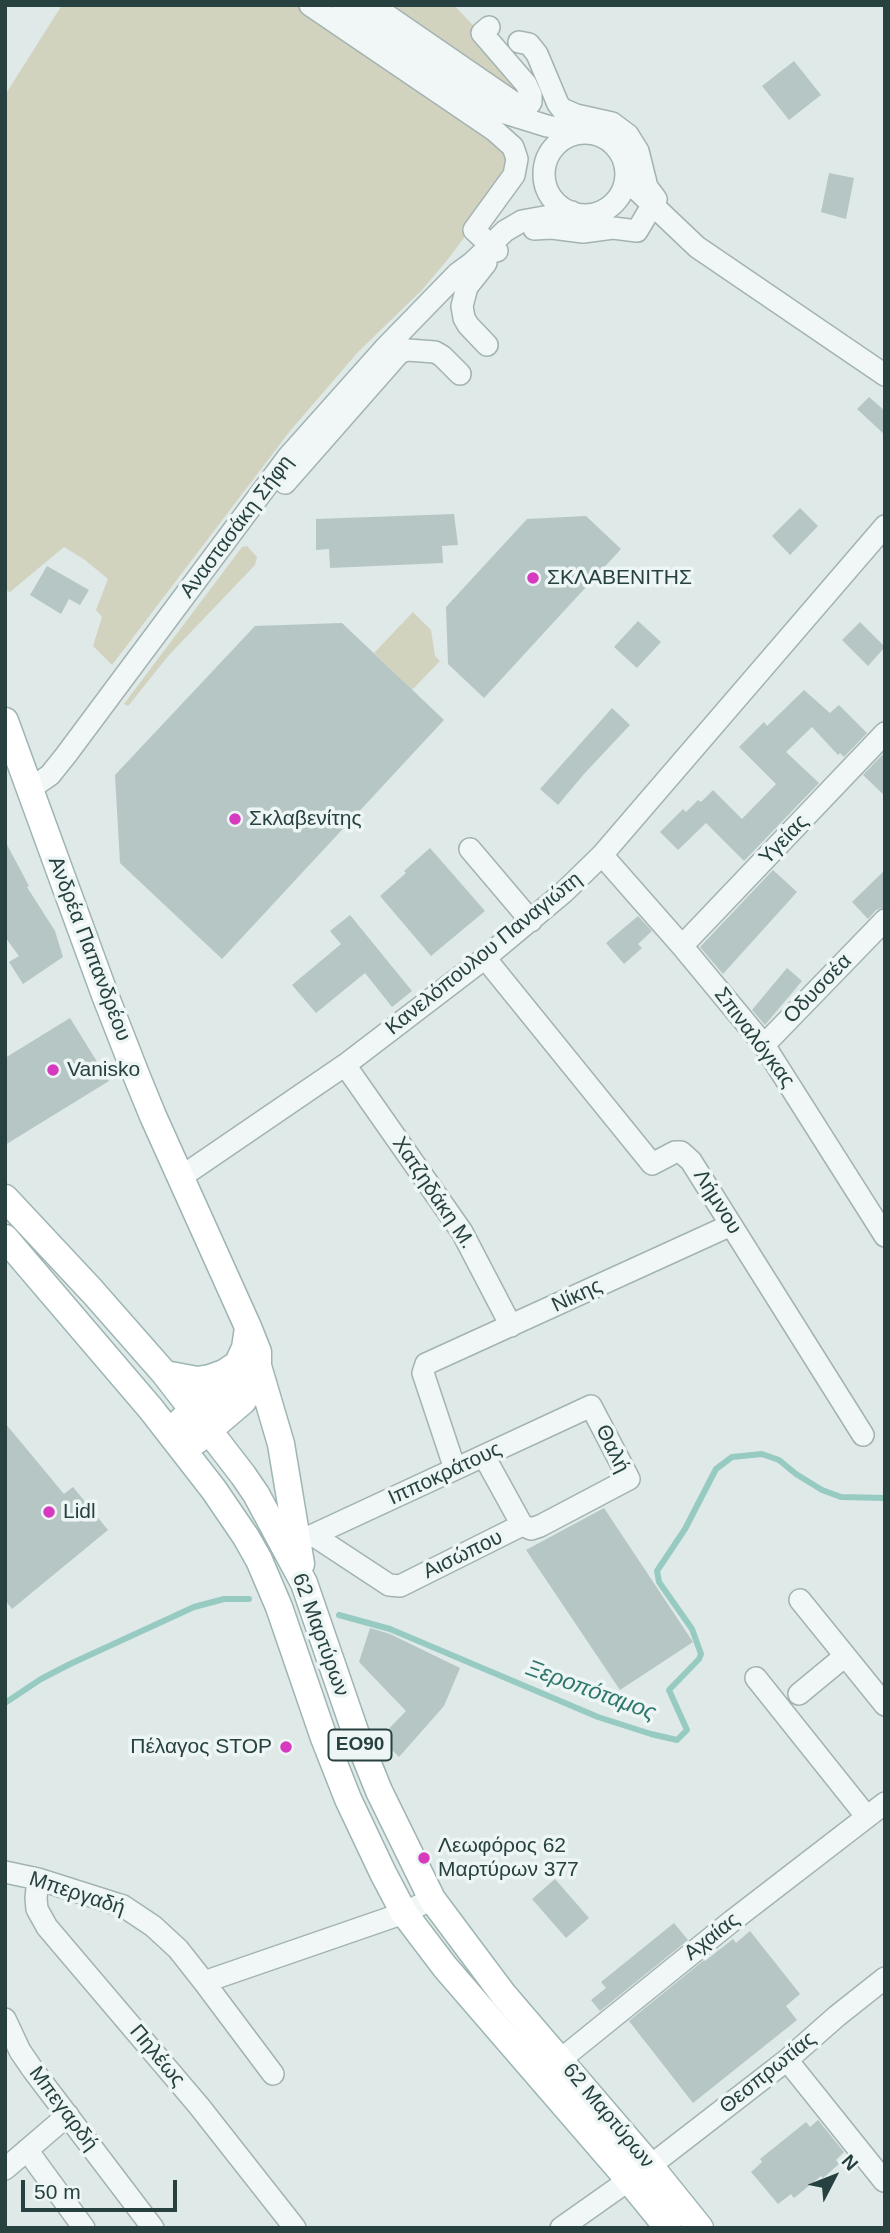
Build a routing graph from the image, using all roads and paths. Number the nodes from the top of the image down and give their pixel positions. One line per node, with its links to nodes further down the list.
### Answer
1 (310, 5): 6 (street)
2 (343, 5): 6 (street)
3 (372, 5): 6 (street)
4 (489, 27): 6 (street)
5 (519, 42): 12 (street)
6 (491, 106): 7 (street); 8 (street); 13 (street)
7 (586, 133): 8 (street); 9 (street)
8 (544, 164): 10 (street); 13 (street)
9 (625, 166): 11 (street); 12 (street)
10 (572, 212): 11 (street); 13 (street)
11 (596, 213): 12 (street)
12 (647, 215): 13 (street); 16 (street)
13 (489, 243): 14 (street); 21 (street, Αναστασάκη Σήφη)
14 (487, 345)
15 (460, 374): 17 (street)
16 (885, 375)
17 (285, 483)
18 (885, 526): 23 (street, Κανελόπουλου Παναγιώτη)
19 (5, 722): 21 (main road, Ανδρέα Παπανδρέου)
20 (885, 733): 26 (street, Υγείας)
21 (30, 789): 30 (main road, Ανδρέα Παπανδρέου)
22 (470, 849): 24 (street)
23 (602, 855): 24 (street, Κανελόπουλου Παναγιώτη); 26 (street, Σπιναλόγκας)
24 (531, 921): 27 (street, Κανελόπουλου Παναγιώτη)
25 (880, 933): 28 (street, Οδυσσέα)
26 (682, 946): 28 (street, Σπιναλόγκας)
27 (485, 958): 29 (street, Κανελόπουλου Παναγιώτη); 32 (street, Λήμνου)
28 (764, 1045): 33 (street, Σπιναλόγκας)
29 (345, 1065): 30 (street, Κανελόπουλου Παναγιώτη); 35 (street, Χατζηδάκη Μ.)
30 (181, 1177): 36 (main road, Ανδρέα Παπανδρέου)
31 (5, 1198): 37 (main road, 62 Μαρτύρων / ΕΟ90)
32 (731, 1225): 35 (street, Νίκης); 40 (street, Λήμνου)
33 (885, 1236)
34 (5, 1238): 41 (main road, 62 Μαρτύρων / ΕΟ90)
35 (511, 1326): 43 (street, Νίκης)
36 (250, 1362): 37 (main road); 39 (main road); 46 (main road, Ανδρέα Παπανδρέου)
37 (164, 1374): 39 (main road, 62 Μαρτύρων / ΕΟ90)
38 (591, 1406): 42 (street, Ιπποκράτους); 44 (street, Θαλή)
39 (202, 1421): 41 (main road); 47 (main road, 62 Μαρτύρων / ΕΟ90)
40 (863, 1435)
41 (176, 1441): 58 (main road, 62 Μαρτύρων / ΕΟ90)
42 (484, 1456): 43 (street, Ιπποκράτους); 45 (street)
43 (456, 1469): 46 (street, Ιπποκράτους)
44 (617, 1486): 45 (street, Αισώπου)
45 (522, 1525): 46 (street, Αισώπου)
46 (306, 1539): 47 (main road, Ανδρέα Παπανδρέου)
47 (304, 1583): 57 (main road, 62 Μαρτύρων / ΕΟ90)
48 (800, 1600): 49 (street)
49 (845, 1656): 51 (street); 52 (street)
50 (756, 1678): 54 (street)
51 (799, 1694)
52 (885, 1705)
53 (885, 1803): 54 (street, Αχαίας)
54 (867, 1817): 62 (street, Αχαίας)
55 (5, 1872): 56 (street, Μπεργαδή)
56 (38, 1879): 60 (street, Μπεργαδή); 72 (street, Πηλέως)
57 (432, 1899): 58 (street); 62 (main road, 62 Μαρτύρων / ΕΟ90)
58 (404, 1913): 60 (street); 68 (main road, 62 Μαρτύρων / ΕΟ90)
59 (885, 1979): 63 (street, Θεσπρωτίας)
60 (204, 1982): 64 (street, Μπεργαδή)
61 (5, 2019): 65 (street, Μπεγαρδή)
62 (560, 2060): 68 (main road, 62 Μαρτύρων / ΕΟ90)
63 (787, 2060): 68 (street, Θεσπρωτίας); 69 (street)
64 (273, 2074)
65 (68, 2115): 66 (street); 71 (street, Μπεγαρδή)
66 (27, 2150): 67 (street); 70 (street)
67 (5, 2169)
68 (639, 2173): 73 (street, Θεσπρωτίας); 74 (main road, 62 Μαρτύρων / ΕΟ90); 75 (main road, 62 Μαρτύρων / ΕΟ90)
69 (884, 2181)
70 (84, 2228)
71 (153, 2228)
72 (295, 2228)
73 (561, 2228)
74 (667, 2228)
75 (700, 2228)

